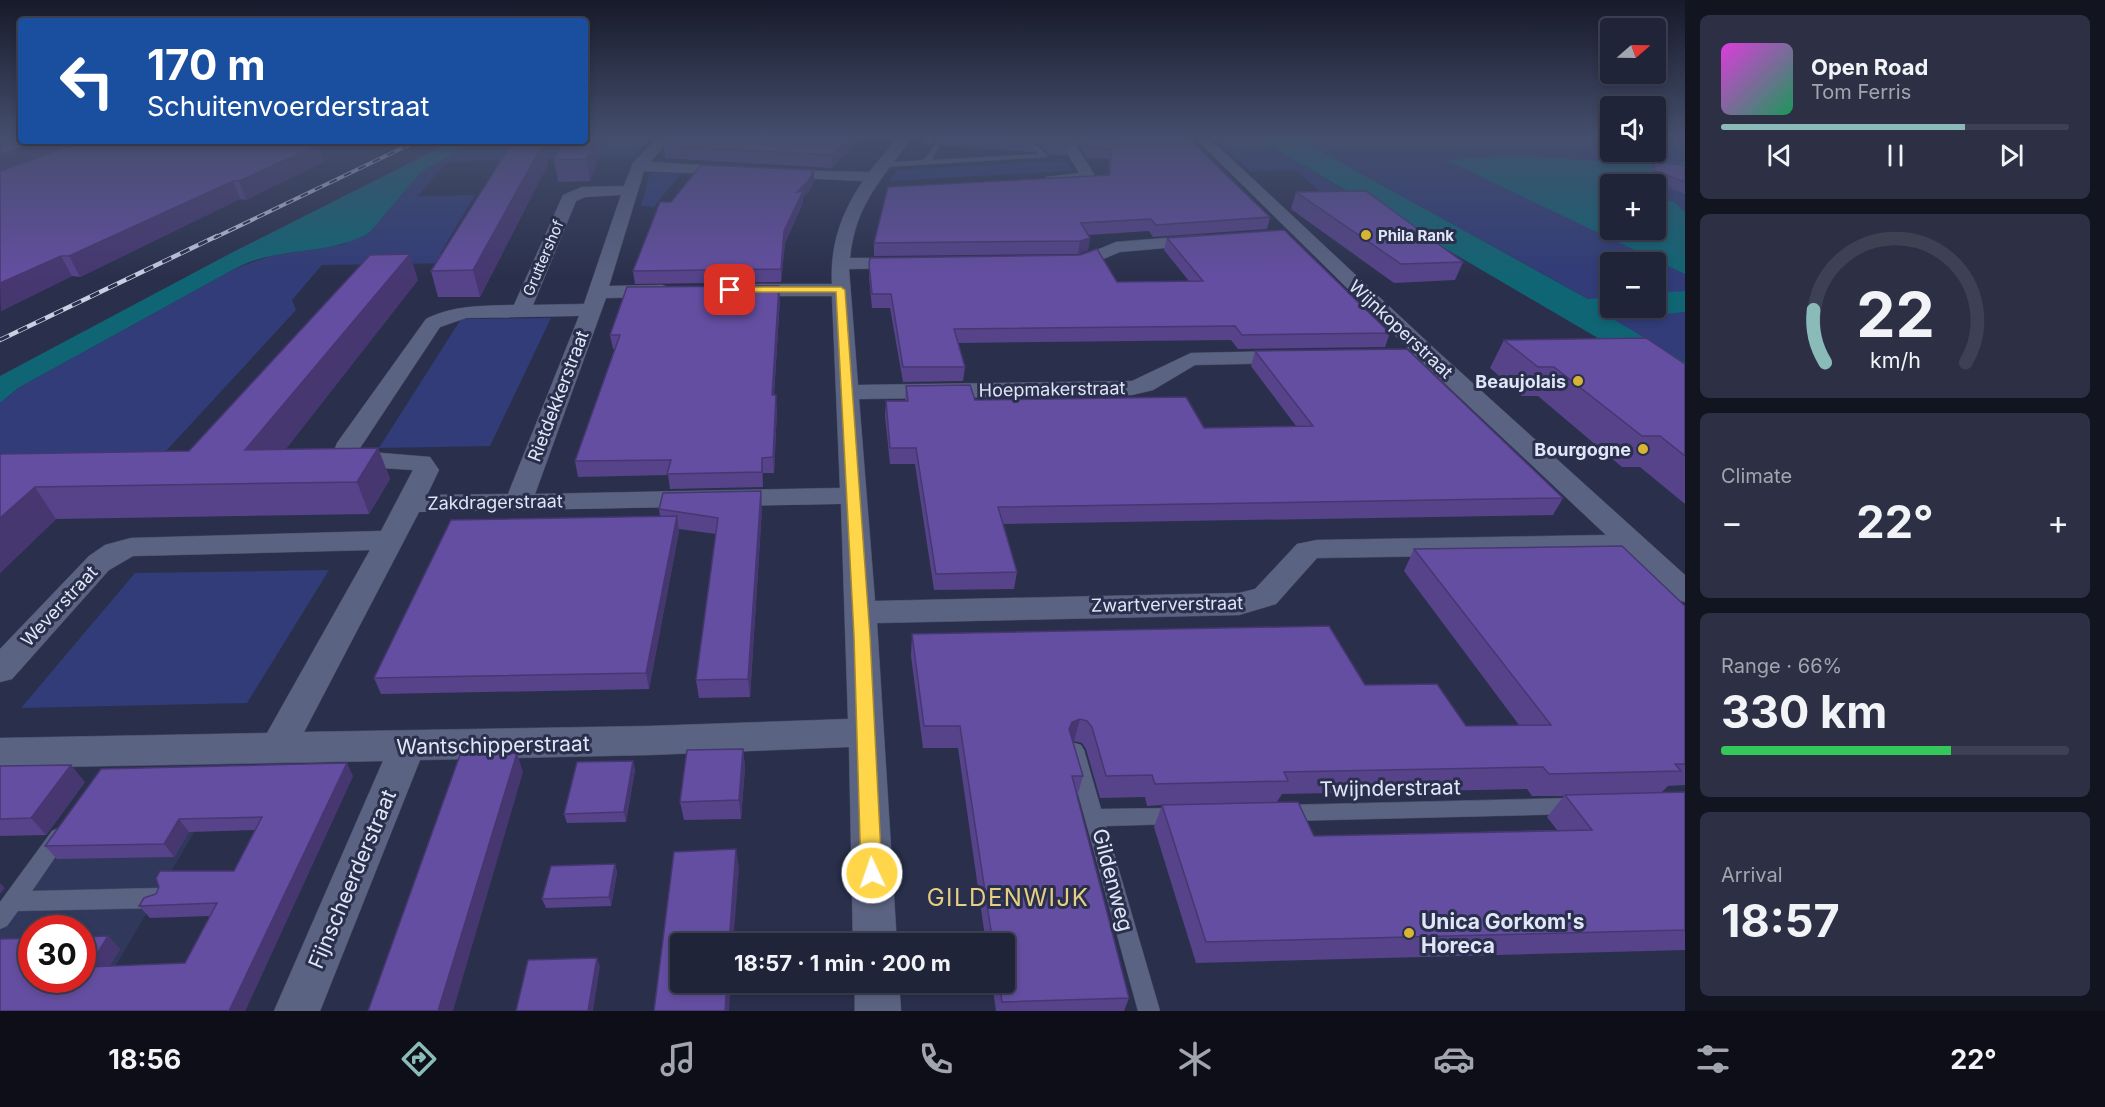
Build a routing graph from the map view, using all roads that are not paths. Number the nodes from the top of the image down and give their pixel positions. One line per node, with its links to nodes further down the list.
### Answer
1 (632, 183): 4 (street)
2 (875, 183): 10 (street)
3 (1249, 183): 5 (street, Wijnkoperstraat)
4 (630, 190): 13 (street); 14 (street, Gruttershof)
5 (1303, 234): 6 (street); 15 (street, Wijnkoperstraat)
6 (1280, 236)
7 (1224, 239): 8 (street)
8 (1049, 262)
9 (924, 263): 10 (street)
10 (840, 277): 11 (street); 18 (street)
11 (730, 290)
12 (684, 291): 13 (street)
13 (594, 301): 14 (street); 20 (street, Rietdekkerstraat)
14 (521, 311): 21 (street)
15 (1428, 355): 16 (street); 23 (street, Wijnkoperstraat)
16 (1393, 356)
17 (1312, 357): 18 (street, Hoepmakerstraat)
18 (848, 393): 19 (street)
19 (852, 496): 20 (street, Zakdragerstraat); 25 (street)
20 (519, 501): 21 (street, Zakdragerstraat)
21 (410, 504): 22 (street, Zakdragerstraat)
22 (390, 540): 26 (street, Weverstraat); 28 (street, Zakdragerstraat)
23 (1633, 544): 24 (street, Wijnkoperstraat); 25 (street, Zwartververstraat)
24 (1685, 592)
25 (859, 612): 27 (street)
26 (0, 670)
27 (866, 732): 29 (street, Wantschipperstraat); 40 (street)
28 (278, 747): 29 (street, Wantschipperstraat); 31 (street, Wantschipperstraat)
29 (407, 747): 42 (street, Fijnscheerderstraat)
30 (1075, 750): 35 (lane, Gildenweg)
31 (0, 753)
32 (1591, 805): 33 (lane, Twijnderstraat)
33 (1273, 813)
34 (1190, 816): 35 (lane)
35 (1096, 818): 44 (lane, Gildenweg)
36 (67, 826): 38 (lane)
37 (157, 898): 38 (lane)
38 (13, 902): 39 (lane)
39 (0, 920)
40 (875, 933)
41 (877, 993): 43 (street)
42 (297, 1011)
43 (878, 1011)
44 (1149, 1011)

